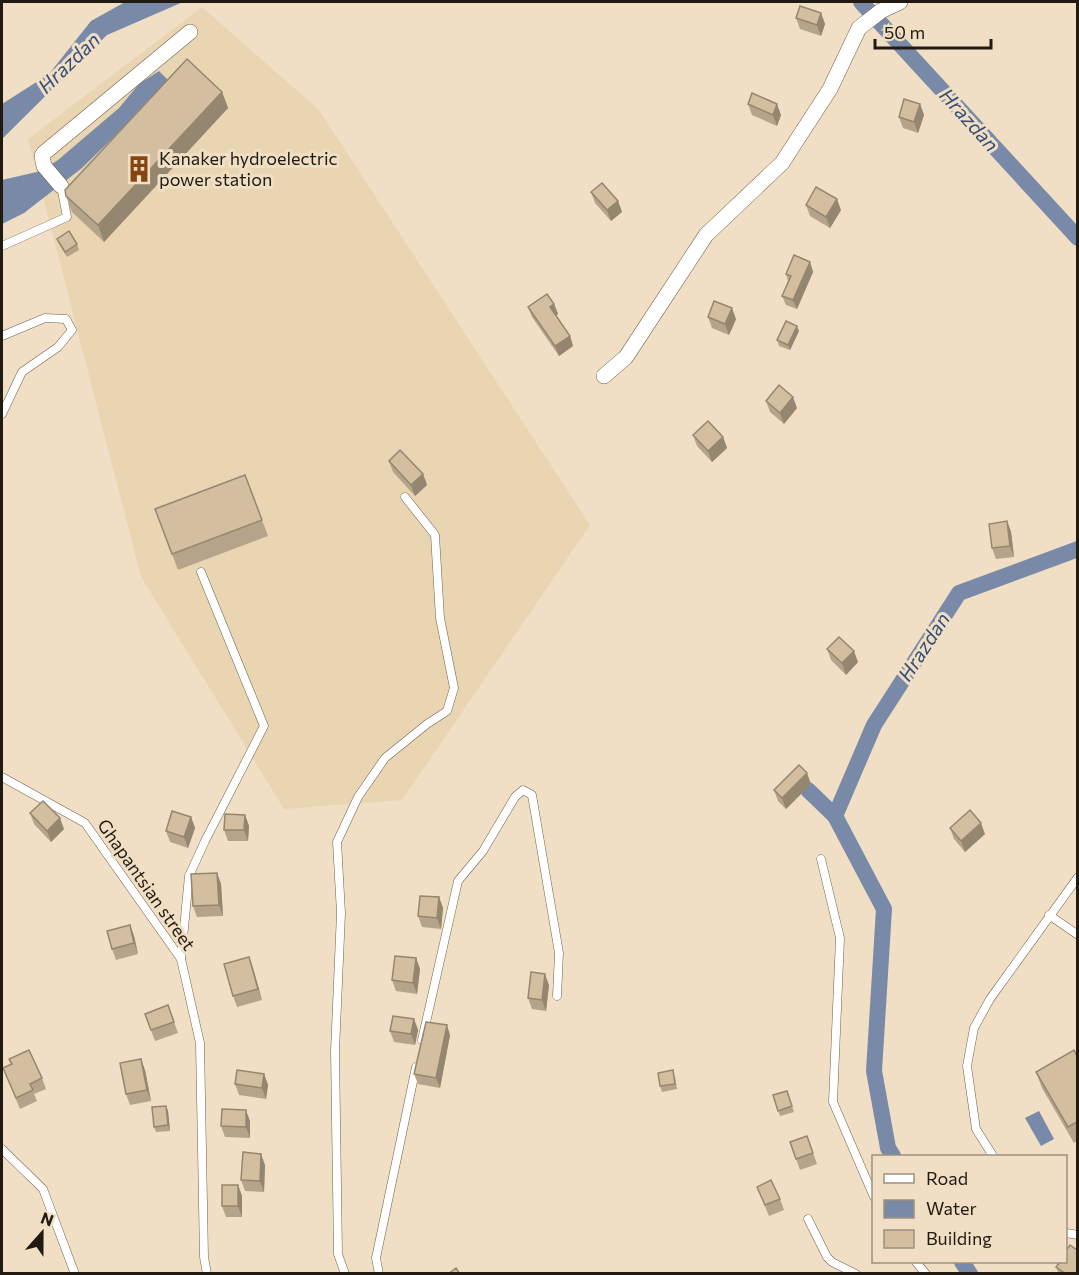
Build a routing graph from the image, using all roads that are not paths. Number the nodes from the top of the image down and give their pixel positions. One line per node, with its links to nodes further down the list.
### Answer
1 (900, 2): 6 (street)
2 (190, 32): 3 (street)
3 (61, 186): 4 (lane)
4 (2, 246)
5 (2, 336): 7 (lane)
6 (604, 376)
7 (2, 414)
8 (405, 497): 25 (lane)
9 (201, 572): 15 (lane)
10 (2, 777): 15 (lane, Ghapantsian street)
11 (821, 859): 21 (lane)
12 (1077, 877): 13 (lane)
13 (1049, 915): 14 (lane); 20 (lane)
14 (1077, 935)
15 (181, 959): 24 (lane, Ghapantsian street)
16 (557, 996): 17 (lane)
17 (421, 1044)
18 (418, 1056): 26 (lane)
19 (2, 1149): 23 (lane)
20 (992, 1155)
21 (872, 1195)
22 (808, 1219): 27 (lane)
23 (75, 1274)
24 (207, 1274)
25 (345, 1274)
26 (379, 1274)
27 (856, 1274)

